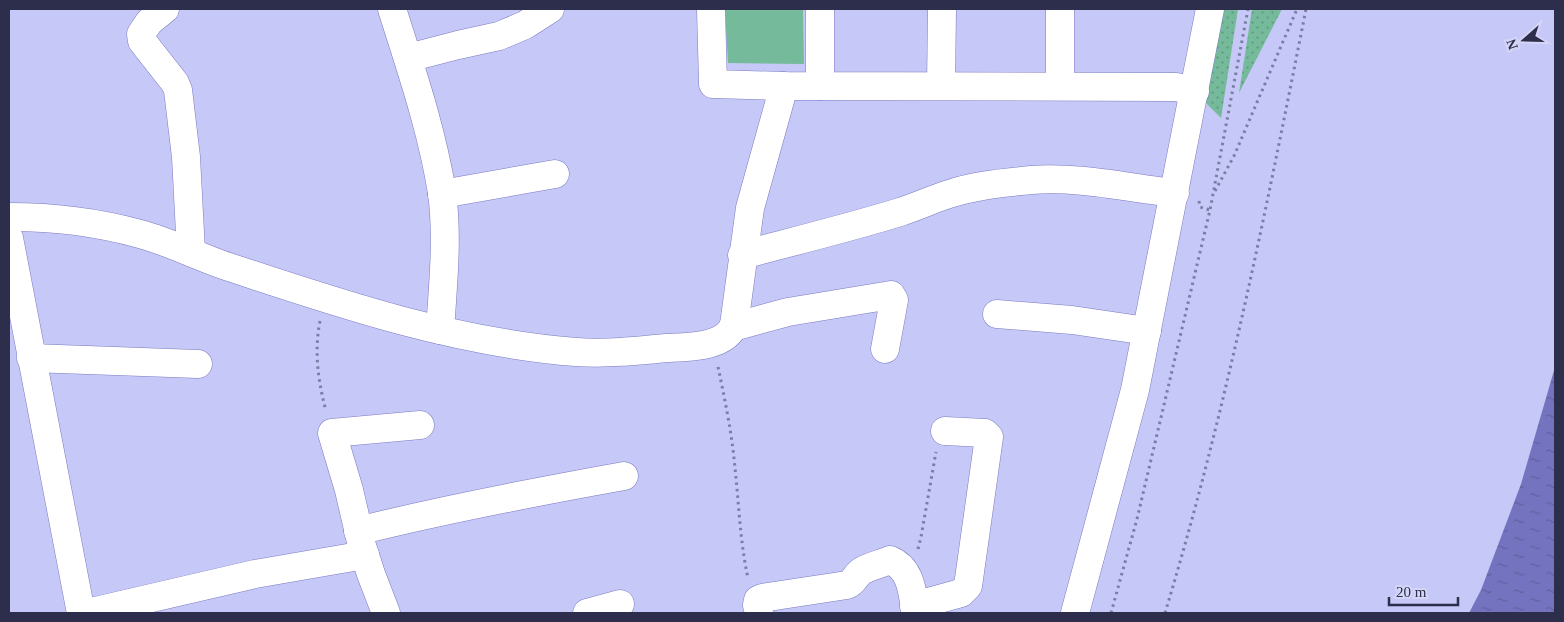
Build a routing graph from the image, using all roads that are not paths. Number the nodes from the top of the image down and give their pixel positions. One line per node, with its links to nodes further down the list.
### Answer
1 (165, 9): 20 (street)
2 (392, 9): 9 (street)
3 (550, 9): 9 (street)
4 (711, 9): 10 (street)
5 (820, 9): 11 (street)
6 (942, 9): 12 (street)
7 (1060, 9): 13 (street)
8 (1210, 9): 14 (street)
9 (408, 58): 16 (street)
10 (784, 86): 11 (street); 21 (street)
11 (820, 86): 12 (street)
12 (941, 86): 13 (street)
13 (1060, 86): 14 (street)
14 (1195, 91): 17 (street)
15 (555, 174): 16 (street)
16 (442, 194): 23 (street)
17 (1174, 194): 21 (street); 24 (street)
18 (9, 217): 20 (street)
19 (9, 238): 27 (street)
20 (191, 252): 23 (street)
21 (742, 255): 25 (street)
22 (997, 314): 24 (street)
23 (440, 330): 25 (street)
24 (1147, 331): 40 (street)
25 (723, 335): 26 (street)
26 (885, 349)
27 (31, 358): 28 (street); 36 (street)
28 (198, 364)
29 (420, 425): 32 (street)
30 (945, 430): 35 (street)
31 (624, 476): 32 (street)
32 (362, 543): 37 (street); 38 (street)
33 (620, 604): 39 (street)
34 (758, 609): 35 (street)
35 (915, 609)
36 (81, 613)
37 (87, 613)
38 (386, 613)
39 (587, 613)
40 (1076, 613)

